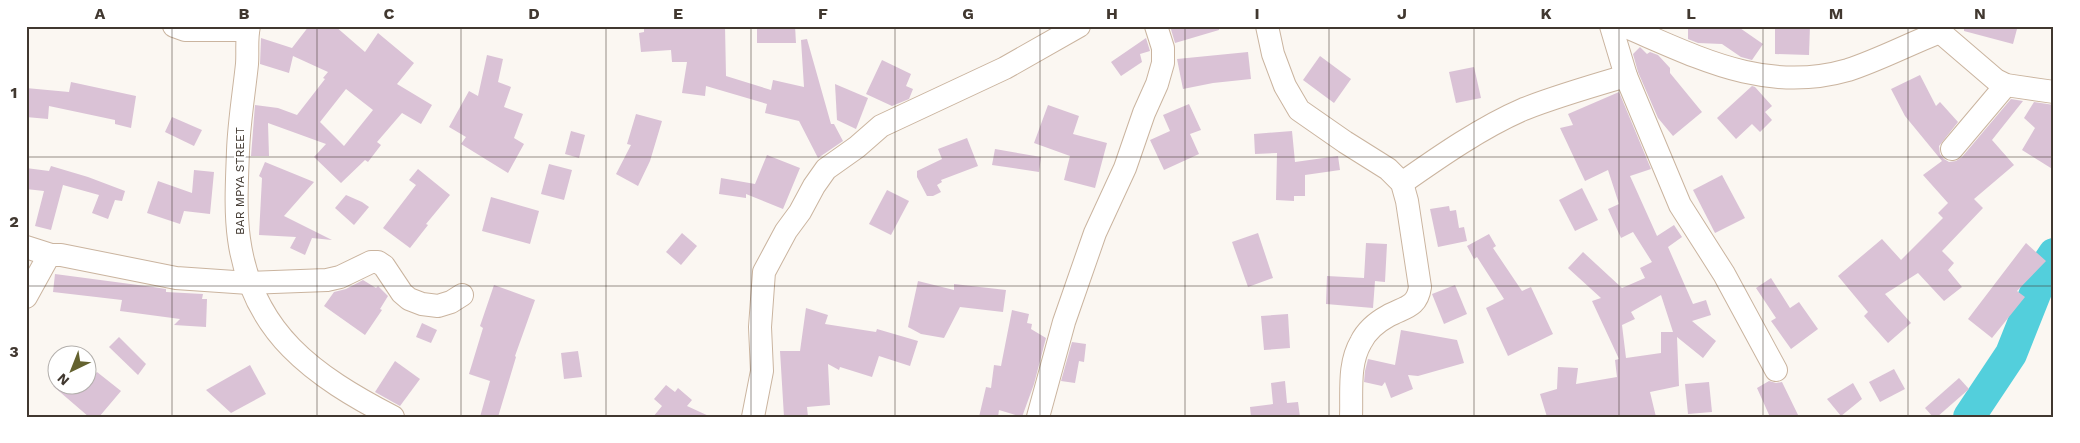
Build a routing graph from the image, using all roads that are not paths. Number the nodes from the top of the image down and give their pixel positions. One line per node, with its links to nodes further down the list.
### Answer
1 (174, 26): 7 (street)
2 (1079, 26): 21 (street)
3 (1156, 26): 22 (street)
4 (1267, 26): 13 (street)
5 (1611, 26): 9 (street)
6 (1624, 26): 8 (street)
7 (248, 28): 16 (street, BAR MPYA STREET)
8 (1941, 29): 10 (street)
9 (1626, 76): 13 (street); 19 (street)
10 (2006, 85): 11 (street); 12 (street)
11 (2054, 92)
12 (1952, 149)
13 (1402, 183): 23 (street)
14 (26, 247): 15 (street)
15 (51, 255): 16 (street); 18 (street)
16 (249, 282): 17 (street); 20 (street, BAR MPYA STREET)
17 (462, 294)
18 (26, 297)
19 (1776, 370)
20 (393, 417)
21 (753, 417)
22 (1038, 417)
23 (1351, 417)

